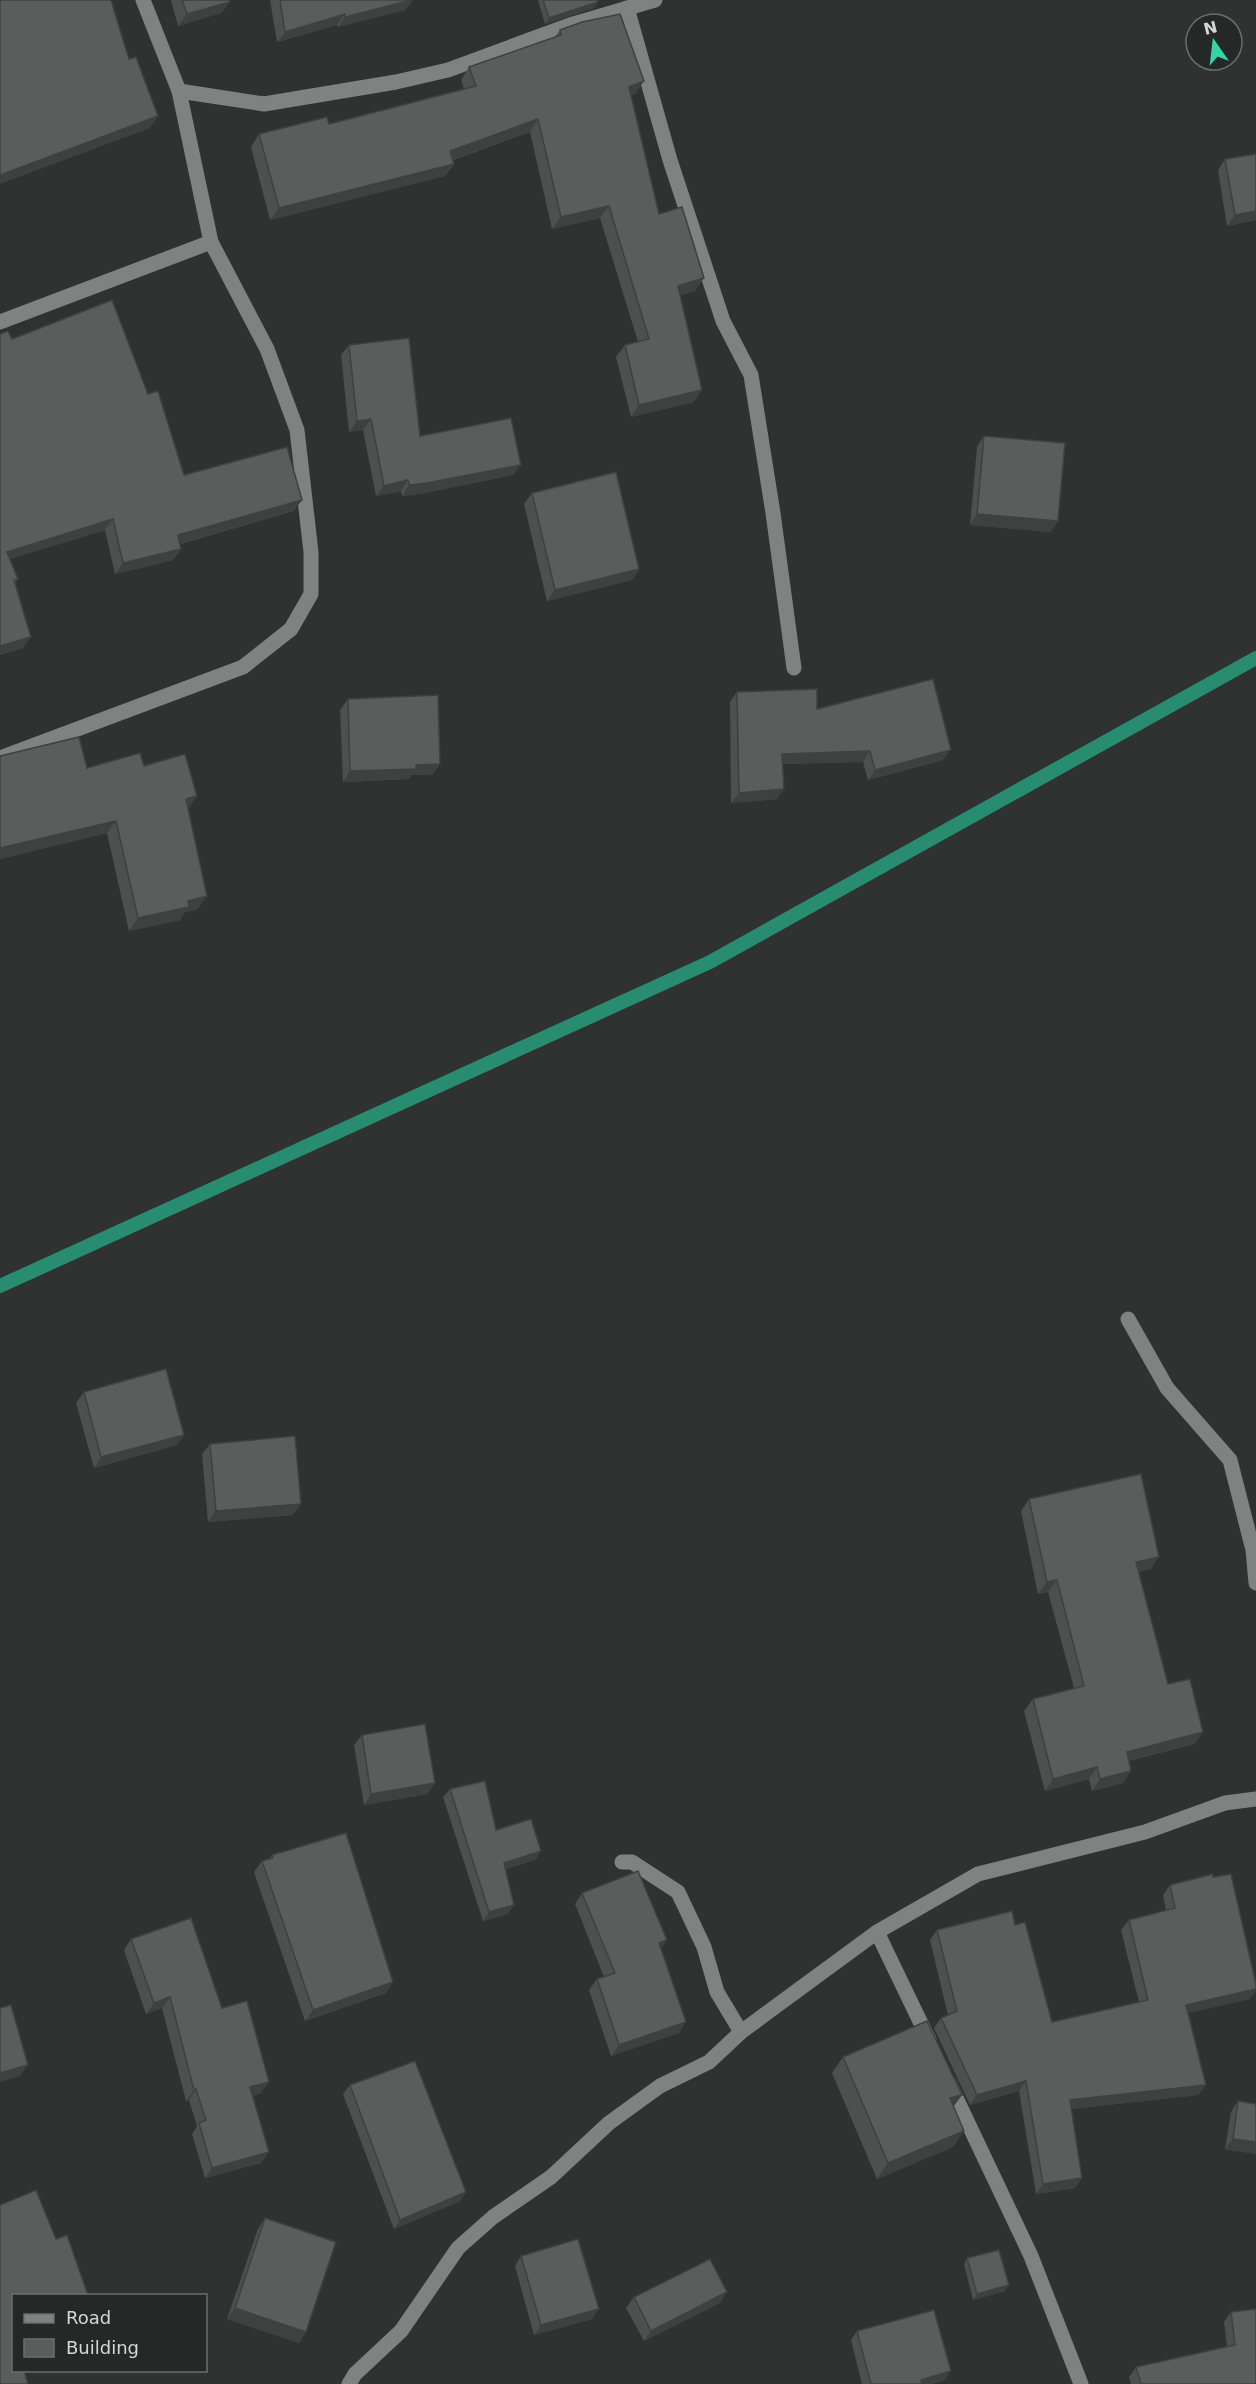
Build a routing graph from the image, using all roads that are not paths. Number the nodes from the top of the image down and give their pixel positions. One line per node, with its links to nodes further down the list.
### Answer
1 (143, 0): 4 (street)
2 (655, 0): 3 (street)
3 (627, 8): 4 (street); 7 (street)
4 (178, 91): 5 (street)
5 (211, 242): 6 (street); 8 (street)
6 (0, 322)
7 (794, 668)
8 (0, 758)
9 (1128, 1319): 10 (street)
10 (1256, 1583)
11 (1256, 1799): 13 (street)
12 (622, 1862): 14 (street)
13 (877, 1932): 14 (street); 15 (street)
14 (741, 2032): 17 (street)
15 (934, 2050)
16 (944, 2072): 19 (street)
17 (352, 2379): 18 (street)
18 (368, 2384)
19 (1081, 2384)

